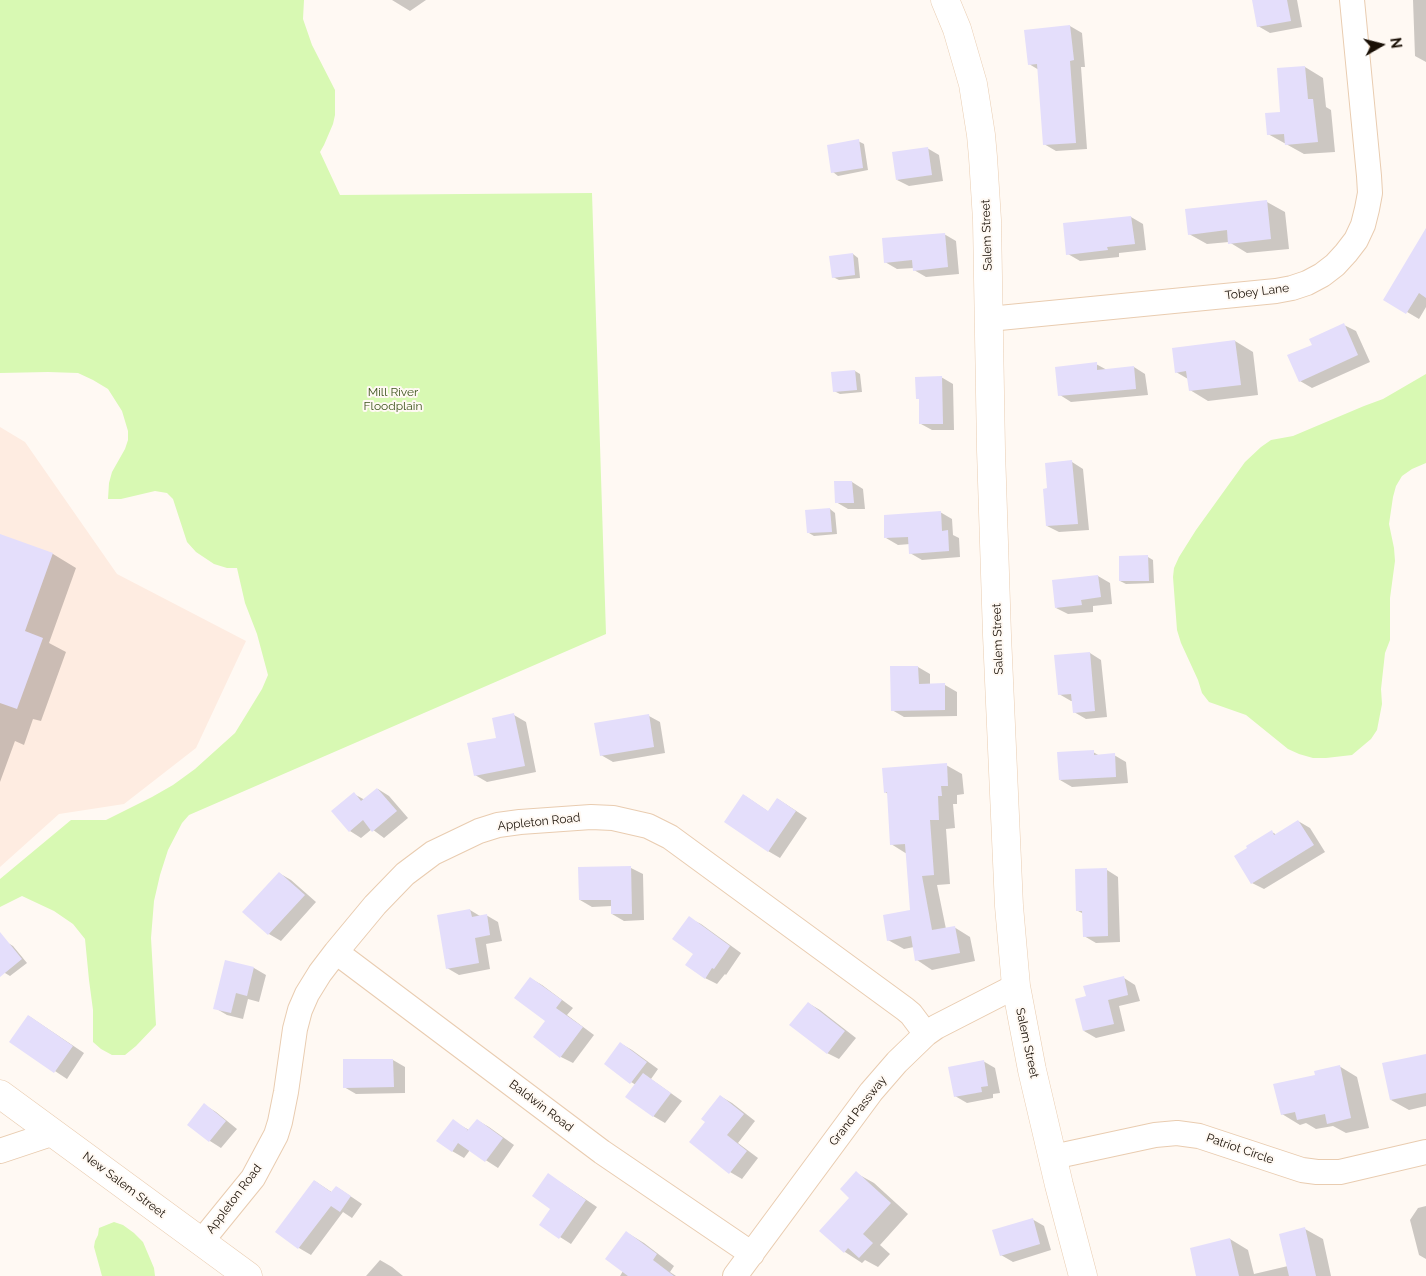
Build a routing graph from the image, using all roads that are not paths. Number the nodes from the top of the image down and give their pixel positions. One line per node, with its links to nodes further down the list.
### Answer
1 (945, 0): 3 (main road, Salem Street)
2 (1352, 0): 3 (street, Tobey Lane)
3 (989, 319): 5 (main road, Salem Street)
4 (336, 952): 6 (street, Appleton Road); 12 (street, Appleton Road); 13 (street, Baldwin Road)
5 (1016, 986): 6 (street, Grand Passway); 11 (main road, Salem Street)
6 (926, 1034): 13 (street, Grand Passway)
7 (0, 1094): 8 (main road, New Salem Street)
8 (54, 1133): 9 (street); 12 (main road, New Salem Street)
9 (0, 1151)
10 (1426, 1152): 11 (street, Patriot Circle)
11 (1053, 1157): 16 (main road, Salem Street)
12 (201, 1242): 14 (main road, New Salem Street)
13 (752, 1254): 15 (street, Grand Passway)
14 (248, 1276)
15 (735, 1276)
16 (1083, 1276)

